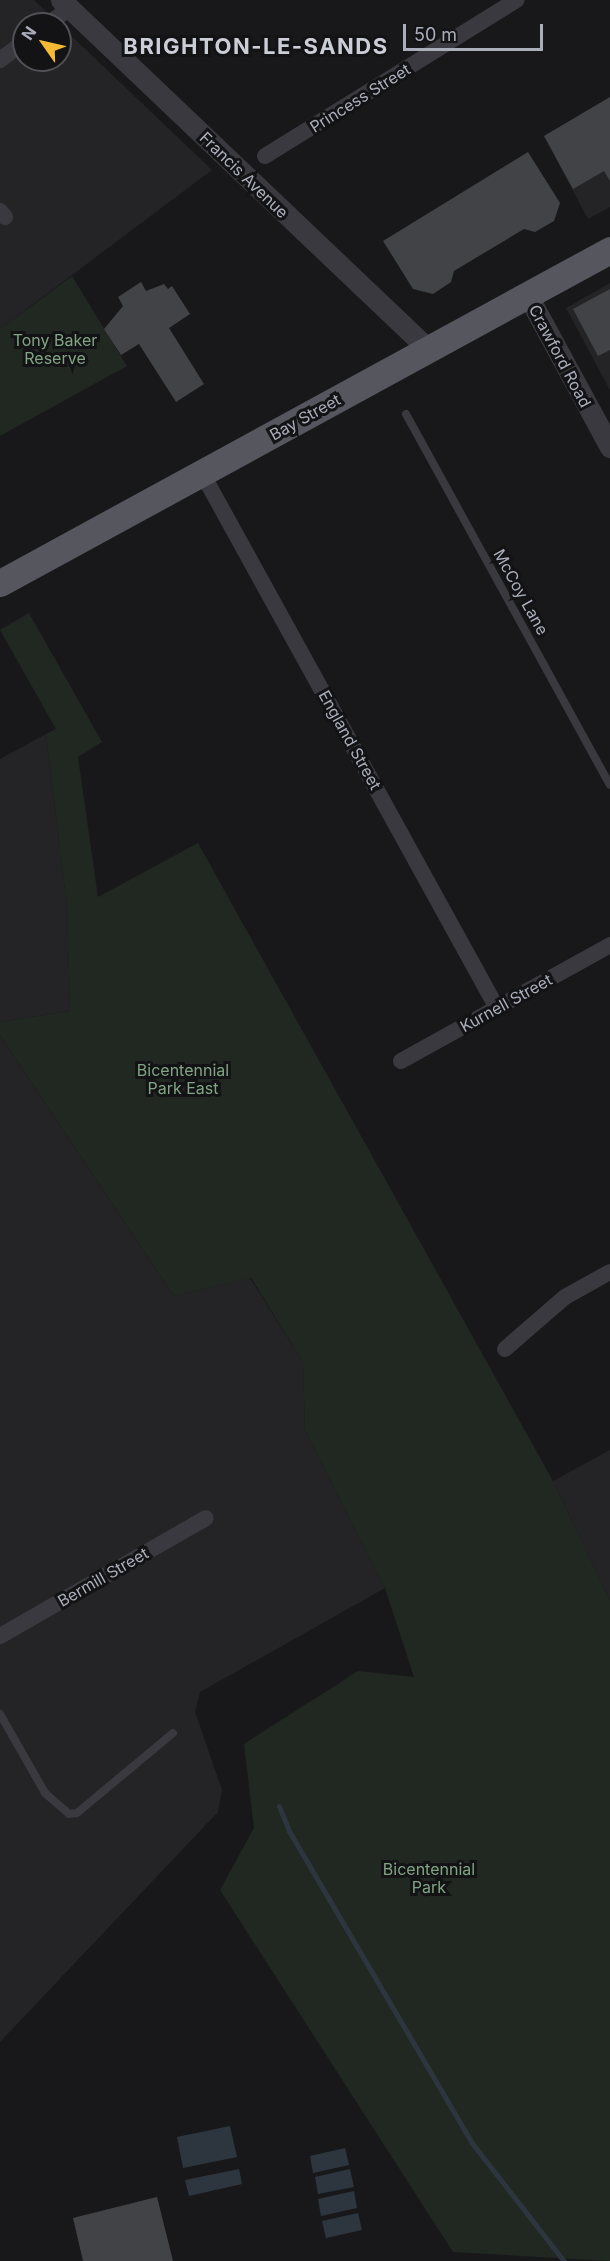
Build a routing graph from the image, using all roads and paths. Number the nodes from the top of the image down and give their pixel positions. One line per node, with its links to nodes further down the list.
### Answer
1 (517, 0): 3 (street, Princess Street)
2 (65, 4): 6 (street, Francis Avenue)
3 (265, 156)
4 (610, 250): 5 (main road, Bay Street)
5 (528, 296): 6 (main road, Bay Street); 8 (street, Crawford Road)
6 (428, 349): 9 (main road, Bay Street)
7 (406, 414): 11 (lane, McCoy Lane)
8 (610, 447)
9 (202, 473): 10 (main road, Bay Street); 13 (street, England Street)
10 (0, 583)
11 (610, 785)
12 (610, 945): 13 (street, Kurnell Street)
13 (497, 1008): 14 (street, Kurnell Street)
14 (401, 1060)
15 (610, 1272): 16 (street)
16 (505, 1349)
17 (206, 1518): 18 (street, Bermill Street)
18 (0, 1636)
19 (0, 1714): 20 (lane)
20 (173, 1733)

